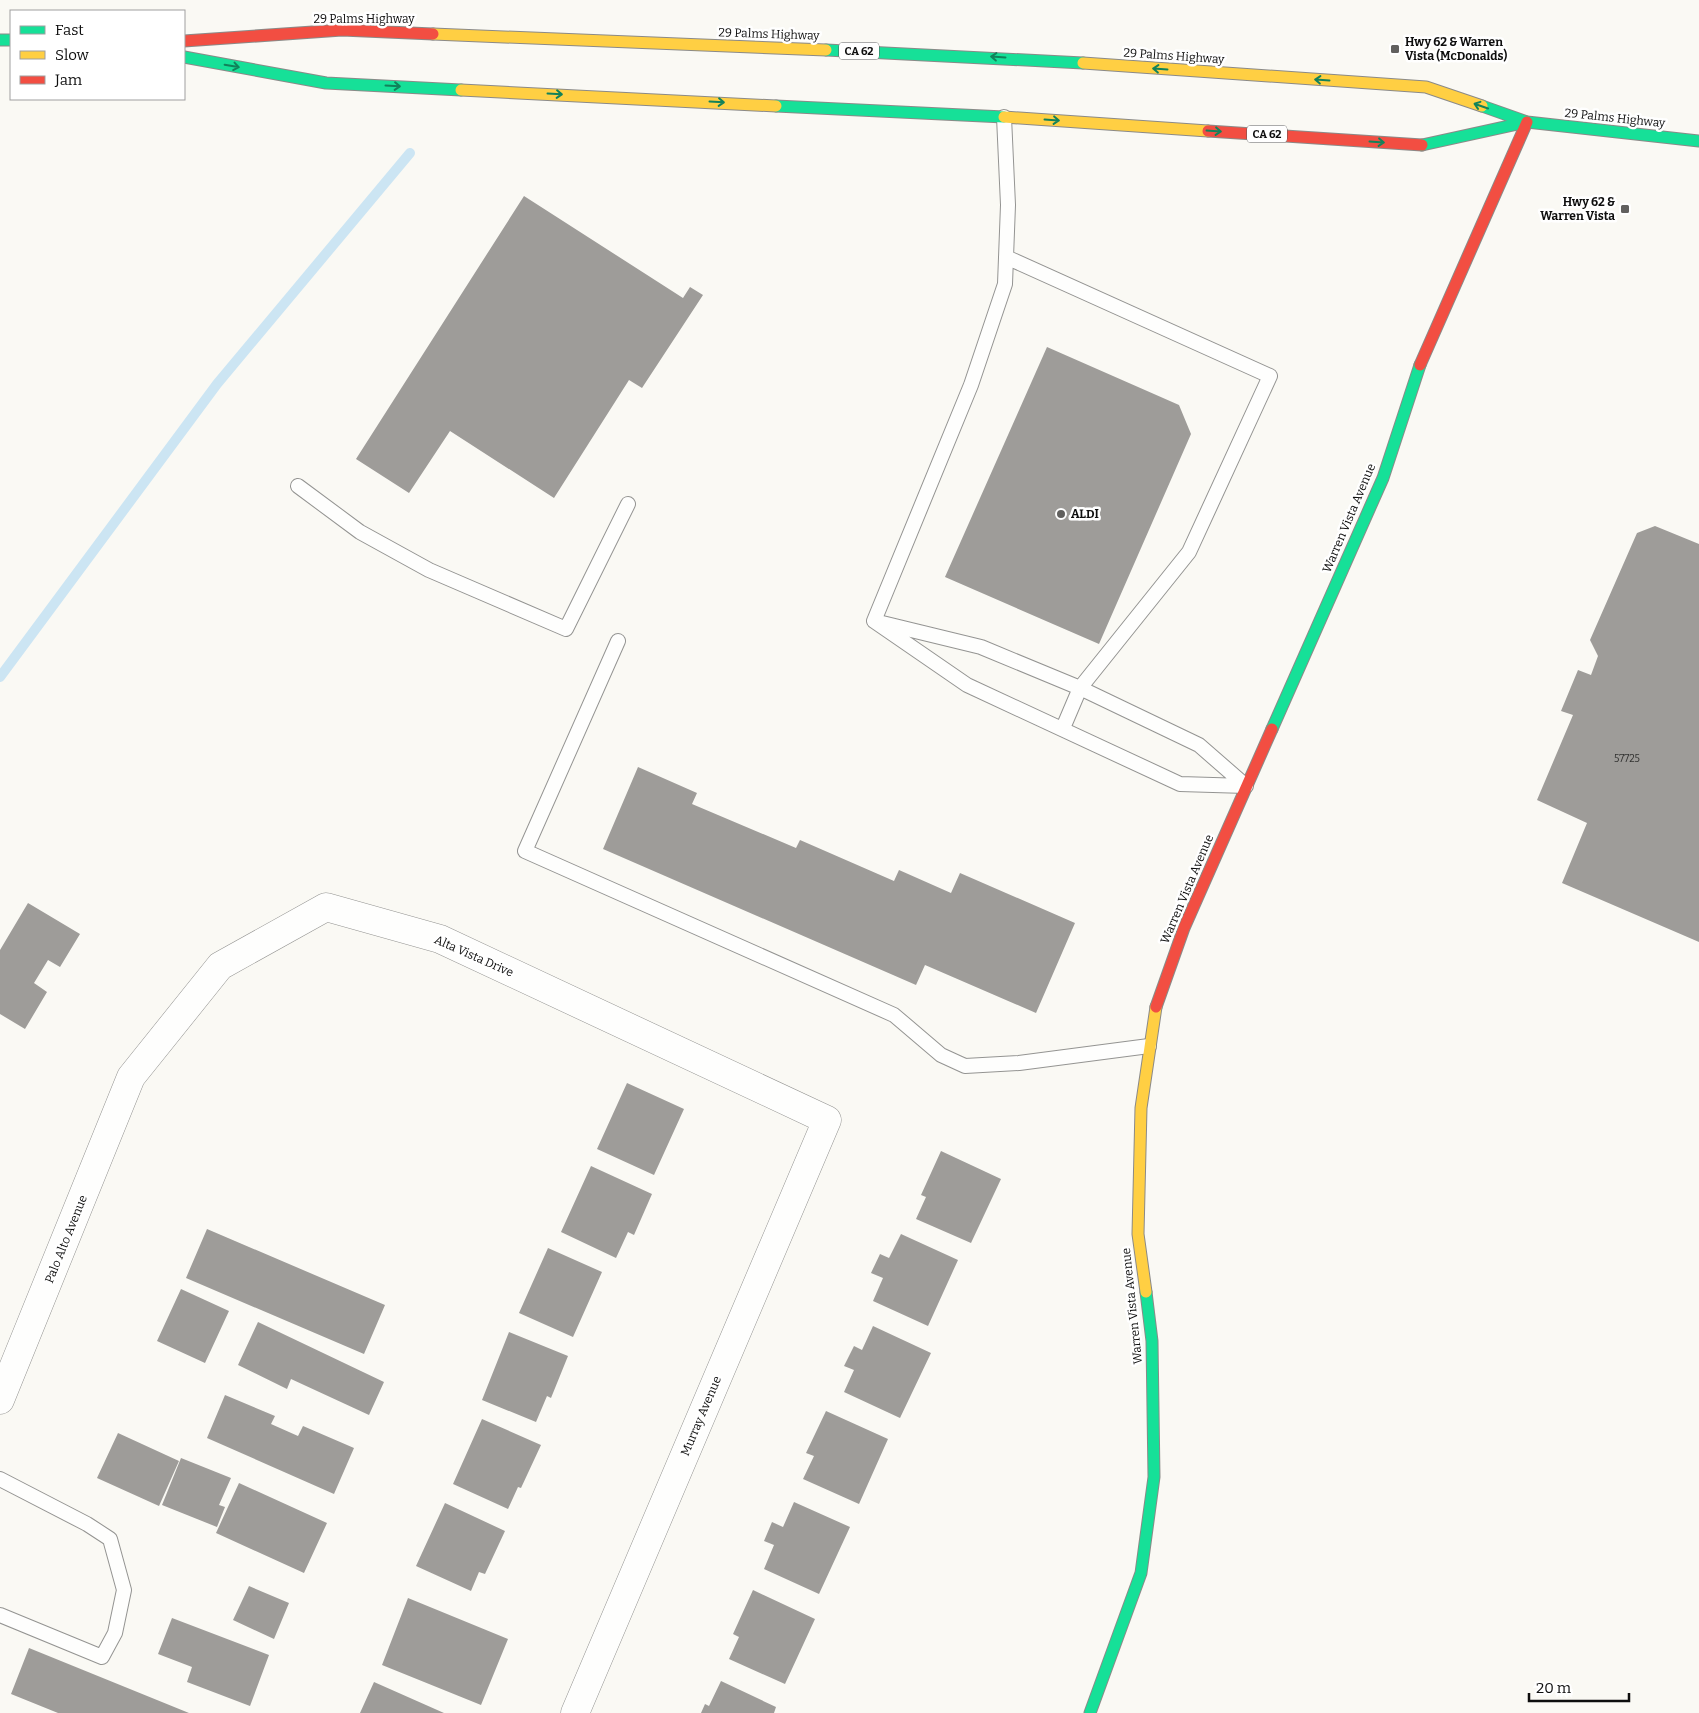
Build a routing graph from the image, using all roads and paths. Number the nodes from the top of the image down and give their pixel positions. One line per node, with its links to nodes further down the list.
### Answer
1 (185, 41): 4 (main road, 29 Palms Highway / CA 62, one-way to 1)
2 (185, 57): 3 (main road, 29 Palms Highway / CA 62, one-way to 3)
3 (1004, 117): 4 (main road, 29 Palms Highway / CA 62, one-way to 4); 6 (lane)
4 (1527, 122): 5 (main road, 29 Palms Highway / CA 62); 13 (main road, Warren Vista Avenue)
5 (1699, 141)
6 (1006, 257): 9 (lane); 11 (lane)
7 (298, 486): 8 (lane)
8 (628, 504)
9 (874, 621): 11 (lane); 12 (lane)
10 (618, 641): 14 (lane)
11 (1080, 688): 12 (lane); 13 (lane)
12 (1063, 728): 13 (lane)
13 (1246, 786): 14 (main road, Warren Vista Avenue)
14 (1149, 1046): 21 (main road, Warren Vista Avenue)
15 (131, 1078): 16 (street, Alta Vista Drive); 17 (street, Palo Alto Avenue)
16 (827, 1120): 20 (street, Murray Avenue)
17 (0, 1400)
18 (0, 1479): 19 (lane)
19 (0, 1615)
20 (575, 1713)
21 (1090, 1713)

